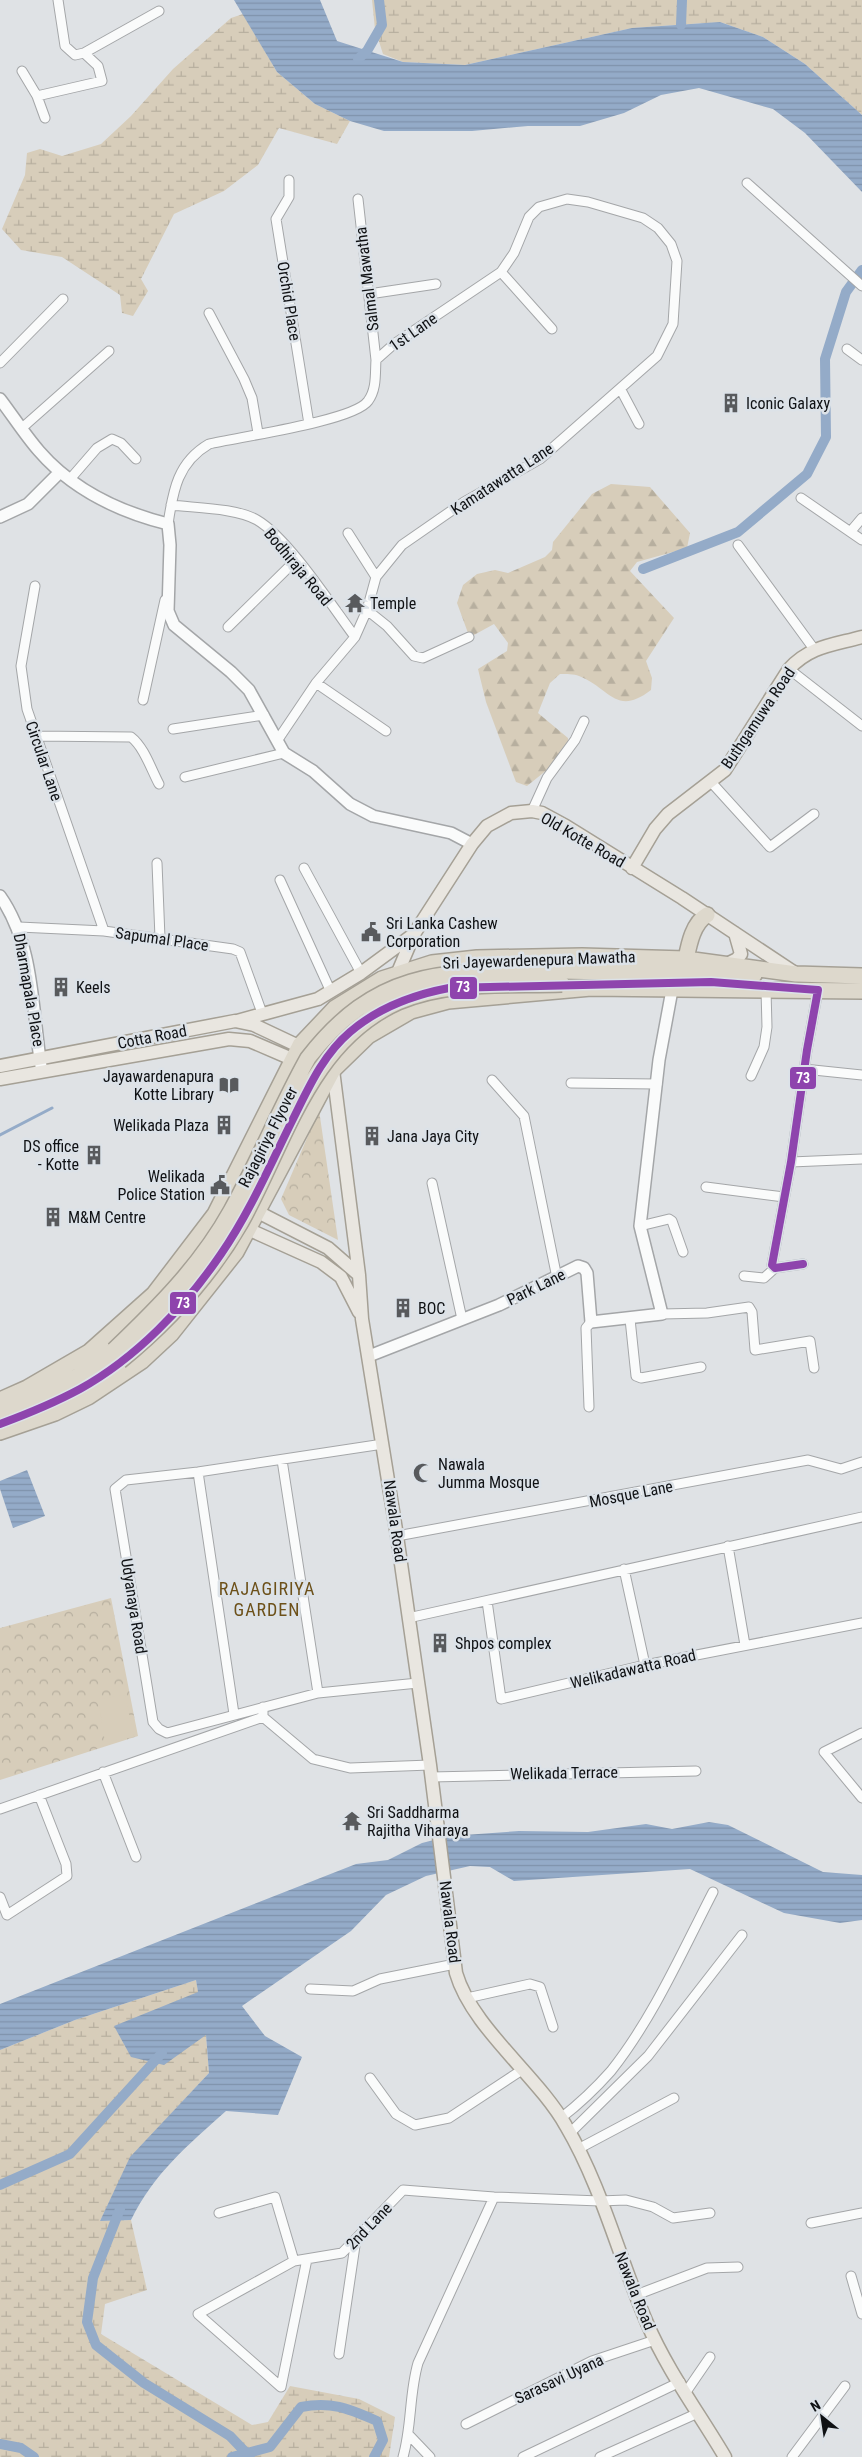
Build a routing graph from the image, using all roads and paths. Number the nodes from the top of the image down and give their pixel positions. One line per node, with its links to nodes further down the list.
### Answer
1 (58, 0): 3 (street)
2 (159, 11): 3 (street)
3 (84, 53): 5 (street)
4 (22, 71): 5 (street)
5 (36, 96): 6 (street)
6 (45, 118)
7 (289, 180): 25 (street, Orchid Place)
8 (747, 183): 13 (street)
9 (358, 199): 14 (street, Salmal Mawatha)
10 (643, 218): 11 (street, 1st Lane); 23 (street, Kamatawatta Lane)
11 (501, 272): 17 (street); 20 (street, 1st Lane)
12 (436, 284): 14 (street)
13 (861, 285)
14 (369, 294): 20 (street, Salmal Mawatha)
15 (63, 299): 22 (street)
16 (208, 314): 28 (street)
17 (552, 329)
18 (847, 349): 21 (street)
19 (110, 351): 27 (street)
20 (376, 360): 25 (street, 1st Lane)
21 (862, 360)
22 (0, 363)
23 (620, 390): 26 (street); 42 (street, Kamatawatta Lane)
24 (0, 399): 27 (street)
25 (309, 424): 28 (street, 1st Lane)
26 (639, 424)
27 (22, 428): 30 (street)
28 (258, 433): 33 (street, 1st Lane)
29 (136, 459): 31 (street)
30 (60, 472): 31 (street); 34 (street)
31 (71, 478): 36 (street)
32 (801, 498): 37 (street)
33 (171, 505): 36 (street, 1st Lane); 41 (street, Bodhiraja Road)
34 (0, 517)
35 (862, 518): 37 (street)
36 (168, 524): 44 (street)
37 (851, 531): 39 (street)
38 (348, 533): 42 (street)
39 (862, 540)
40 (738, 545): 50 (street)
41 (296, 560): 46 (street); 47 (street, Bodhiraja Road)
42 (376, 577): 45 (street, Kamatawatta Lane)
43 (35, 586): 59 (street, Circular Lane)
44 (168, 588): 53 (street); 54 (street)
45 (367, 610): 47 (street, Kamatawatta Lane); 48 (street)
46 (228, 627)
47 (355, 637): 52 (street, Kamatawatta Lane)
48 (469, 637)
49 (862, 637): 50 (main road, Buthgamuwa Road)
50 (814, 649): 51 (main road, Buthgamuwa Road)
51 (789, 669): 56 (street); 63 (main road, Buthgamuwa Road)
52 (316, 683): 58 (street); 60 (street, Kamatawatta Lane)
53 (143, 700)
54 (264, 716): 57 (street); 60 (street)
55 (584, 721): 65 (street)
56 (862, 726)
57 (173, 730)
58 (386, 731)
59 (35, 736): 64 (street); 75 (street, Circular Lane)
60 (277, 741): 61 (street)
61 (284, 754): 62 (street); 67 (street)
62 (185, 777)
63 (711, 782): 66 (street); 70 (main road, Buthgamuwa Road)
64 (159, 784)
65 (532, 811): 67 (main road, Old Kotte Road); 70 (main road, Old Kotte Road)
66 (814, 814)
67 (472, 844): 76 (main road, Old Kotte Road)
68 (157, 863): 78 (street)
69 (304, 868): 81 (street)
70 (632, 868): 73 (main road, Old Kotte Road)
71 (280, 880): 90 (street)
72 (0, 896): 74 (street, Dharmapala Place)
73 (707, 915): 77 (main road, Old Kotte Road); 79 (highway)
74 (19, 927): 75 (street, Sapumal Place); 98 (street, Dharmapala Place)
75 (104, 931): 78 (street, Sapumal Place)
76 (414, 934): 81 (main road, Old Kotte Road); 82 (main road, Old Kotte Road)
77 (735, 934): 80 (main road); 83 (main road, Old Kotte Road)
78 (160, 938): 93 (street, Sapumal Place)
79 (686, 959): 80 (highway, Sri Jayewardenepura Mawatha); 82 (highway, Sri Jayewardenepura Mawatha)
80 (729, 963): 83 (highway, Sri Jayewardenepura Mawatha)
81 (361, 972): 90 (main road, Old Kotte Road)
82 (398, 972): 85 (highway, Sri Jayewardenepura Mawatha); 92 (street)
83 (796, 974): 84 (highway, Sri Jayewardenepura Mawatha); 136 (highway, Rajagiriya Flyover, bridge)
84 (862, 976)
85 (382, 979): 91 (main road); 96 (highway, Sri Jayewardenepura Mawatha)
86 (672, 990): 87 (highway, Sri Jayewardenepura Mawatha); 92 (highway, Sri Jayewardenepura Mawatha); 107 (street)
87 (766, 990): 88 (highway, Sri Jayewardenepura Mawatha); 103 (street)
88 (818, 990): 89 (highway, Sri Jayewardenepura Mawatha); 100 (street); 137 (highway, Rajagiriya Flyover, bridge)
89 (862, 991)
90 (331, 992): 91 (main road, Old Kotte Road)
91 (318, 999): 93 (main road, Old Kotte Road)
92 (411, 1012): 101 (highway, Sri Jayewardenepura Mawatha)
93 (262, 1013): 94 (main road, Old Kotte Road)
94 (233, 1022): 95 (main road); 96 (main road, Cotta Road); 98 (main road, Cotta Road)
95 (233, 1039): 97 (main road, Cotta Road); 98 (main road, Cotta Road)
96 (300, 1046): 97 (highway, Sri Jayewardenepura Mawatha); 101 (main road, Cotta Road)
97 (292, 1059): 101 (main road, Cotta Road); 112 (highway, Sri Jayewardenepura Mawatha)
98 (41, 1065): 99 (main road, Cotta Road); 104 (main road, Cotta Road)
99 (0, 1066)
100 (804, 1069): 102 (street); 109 (street)
101 (333, 1070): 114 (highway, Sri Jayewardenepura Mawatha); 121 (main road, Nawala Road)
102 (862, 1075)
103 (751, 1076)
104 (0, 1079)
105 (492, 1080): 123 (street)
106 (571, 1083): 107 (street)
107 (657, 1084): 116 (street)
108 (862, 1159): 109 (street)
109 (791, 1162): 113 (street)
110 (432, 1183): 127 (street)
111 (706, 1187): 113 (street)
112 (225, 1196): 114 (main road); 115 (highway, Sri Jayewardenepura Mawatha)
113 (784, 1197): 120 (street)
114 (259, 1212): 117 (highway, Sri Jayewardenepura Mawatha); 121 (main road)
115 (215, 1214): 117 (main road, Nawala Road); 124 (highway, Sri Jayewardenepura Mawatha)
116 (640, 1226): 118 (street); 125 (street)
117 (249, 1230): 126 (main road, Nawala Road); 129 (highway, Sri Jayewardenepura Mawatha)
118 (683, 1252)
119 (803, 1264): 120 (street)
120 (775, 1268): 122 (street)
121 (359, 1275): 126 (main road, Nawala Road)
122 (744, 1276)
123 (557, 1278): 127 (street, Park Lane); 130 (street, Park Lane)
124 (154, 1294): 129 (highway); 134 (highway, Sri Jayewardenepura Mawatha)
125 (662, 1314): 128 (street); 133 (street)
126 (362, 1319): 131 (main road, Nawala Road)
127 (462, 1319): 131 (street, Park Lane)
128 (630, 1319): 130 (street); 132 (street)
129 (184, 1320): 138 (highway, Sri Jayewardenepura Mawatha)
130 (591, 1322): 135 (street)
131 (369, 1356): 139 (main road, Nawala Road)
132 (701, 1366)
133 (814, 1368)
134 (0, 1400)
135 (589, 1407)
136 (0, 1411)
137 (0, 1424)
138 (0, 1432)
139 (383, 1444): 140 (street, Udyanaya Road); 144 (main road, Nawala Road)
140 (282, 1460): 142 (street, Udyanaya Road); 153 (street)
141 (862, 1462): 144 (street, Mosque Lane)
142 (198, 1472): 155 (street); 155 (street, Udyanaya Road)
143 (862, 1517): 145 (street)
144 (397, 1536): 148 (main road, Nawala Road)
145 (728, 1546): 146 (street); 150 (street)
146 (624, 1569): 147 (street); 151 (street)
147 (487, 1601): 148 (street); 151 (street, Welikadawatta Road)
148 (408, 1618): 152 (main road, Nawala Road)
149 (862, 1623): 150 (street, Welikadawatta Road)
150 (745, 1645): 151 (street, Welikadawatta Road)
151 (645, 1665)
152 (418, 1684): 153 (street, Udyanaya Road); 158 (main road, Nawala Road)
153 (318, 1693): 154 (street, Udyanaya Road)
154 (263, 1707): 155 (street, Udyanaya Road); 156 (street)
155 (234, 1714)
156 (263, 1717): 158 (street, Welikada Terrace); 160 (street)
157 (862, 1733): 162 (street)
158 (431, 1771): 159 (street, Welikada Terrace); 169 (main road, Nawala Road)
159 (696, 1771)
160 (103, 1772): 161 (street); 164 (street)
161 (39, 1795): 163 (street); 167 (street)
162 (862, 1798)
163 (0, 1809)
164 (136, 1857)
165 (713, 1892): 176 (street)
166 (0, 1897): 167 (street)
167 (4, 1918)
168 (742, 1935): 177 (street)
169 (455, 1964): 170 (street); 171 (main road, Nawala Road)
170 (310, 1989)
171 (467, 1998): 172 (street); 173 (main road, Nawala Road)
172 (553, 2027)
173 (522, 2070): 174 (street); 176 (main road, Nawala Road)
174 (370, 2078)
175 (674, 2098): 178 (street)
176 (562, 2118): 177 (main road, Nawala Road)
177 (570, 2133): 178 (main road, Nawala Road)
178 (578, 2149): 180 (main road, Nawala Road)
179 (494, 2197): 180 (street, 2nd Lane); 185 (street, 2nd Lane); 199 (street)
180 (600, 2201): 183 (street, 2nd Lane); 190 (main road, Nawala Road)
181 (862, 2212): 184 (street)
182 (220, 2213): 187 (street)
183 (710, 2213)
184 (811, 2223)
185 (356, 2239): 186 (street, 2nd Lane); 193 (street)
186 (307, 2259): 187 (street, 2nd Lane); 187 (street, 2nd Lane)
187 (294, 2261)
188 (738, 2266): 190 (street)
189 (851, 2276): 191 (street)
190 (636, 2295): 192 (main road, Nawala Road)
191 (862, 2314)
192 (655, 2340): 196 (main road, Nawala Road); 198 (street, Sarasavi Uyana)
193 (340, 2354)
194 (710, 2357): 196 (street)
195 (845, 2386): 205 (street)
196 (683, 2387): 197 (main road, Nawala Road); 202 (street)
197 (698, 2412): 203 (street); 204 (main road, Nawala Road)
198 (466, 2424)
199 (409, 2435): 200 (street); 201 (street)
200 (403, 2457)
201 (430, 2457)
202 (523, 2457)
203 (600, 2457)
204 (725, 2457)
205 (792, 2457)

